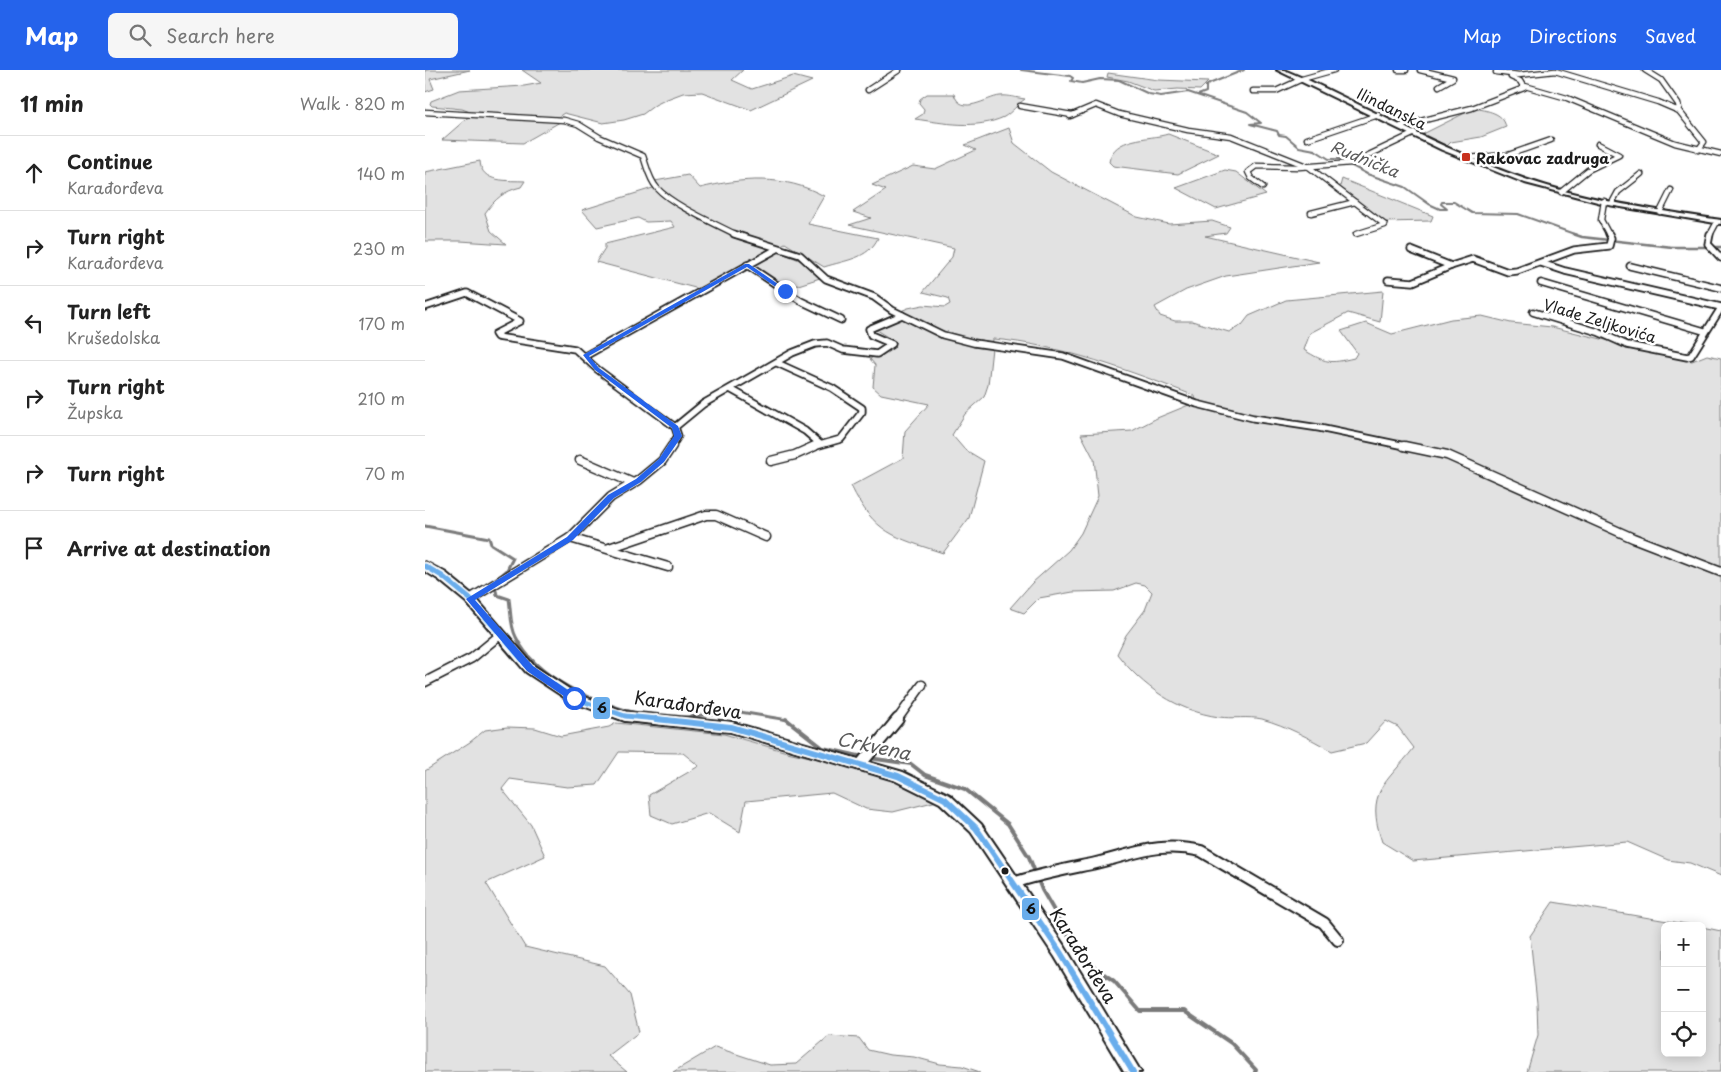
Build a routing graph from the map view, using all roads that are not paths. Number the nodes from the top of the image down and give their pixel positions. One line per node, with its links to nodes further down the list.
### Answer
1 (899, 70): 12 (street)
2 (1280, 70): 9 (street, Ilindanska)
3 (1334, 70): 9 (street)
4 (1398, 70): 5 (street)
5 (1406, 70)
6 (1420, 70): 10 (street)
7 (1645, 70): 15 (street)
8 (1494, 71): 11 (street); 15 (street)
9 (1302, 79): 13 (street); 17 (street, Ilindanska)
10 (1439, 86)
11 (1525, 86): 18 (street); 23 (street)
12 (868, 90)
13 (1253, 91)
14 (1020, 106): 26 (street)
15 (1676, 110): 23 (street)
16 (425, 112): 37 (street)
17 (1378, 115): 18 (street, Ilindanska); 20 (street)
18 (1401, 126): 19 (street, Ilindanska)
19 (1415, 133): 25 (street, Ilindanska); 26 (street)
20 (1307, 139)
21 (1551, 140): 25 (street)
22 (1598, 144): 30 (street)
23 (1698, 150): 24 (street)
24 (1721, 154)
25 (1466, 158): 30 (street, Ilindanska)
26 (1309, 167): 28 (street); 31 (street)
27 (1641, 174): 32 (street)
28 (1263, 187)
29 (1671, 190): 33 (street)
30 (1561, 192): 32 (street, Ilindanska)
31 (1355, 202): 34 (street); 36 (street)
32 (1608, 202): 33 (street, Ilindanska); 40 (street)
33 (1660, 212): 35 (street, Ilindanska)
34 (1311, 213)
35 (1719, 222): 39 (street)
36 (1356, 234)
37 (777, 249): 41 (street); 50 (street)
38 (1411, 250): 42 (street)
39 (1721, 258)
40 (1541, 263): 42 (street); 48 (street, Vlade Zeljkovića)
41 (747, 265): 51 (street); 53 (street)
42 (1451, 266): 44 (street)
43 (1629, 266): 46 (street)
44 (1388, 280)
45 (1541, 283): 52 (street, Vlade Zeljkovića)
46 (1721, 288)
47 (425, 307): 53 (street)
48 (1721, 307): 52 (street, Vlade Zeljkovića)
49 (1533, 312): 52 (street, Vlade Zeljkovića)
50 (902, 315): 54 (street); 66 (street)
51 (841, 320)
52 (1705, 331)
53 (585, 356): 56 (street)
54 (777, 363): 55 (street); 57 (street)
55 (732, 390): 56 (street); 57 (street)
56 (675, 427): 60 (street)
57 (820, 444): 59 (street)
58 (580, 460): 60 (street)
59 (771, 461)
60 (633, 484): 62 (street)
61 (766, 537): 63 (street)
62 (570, 538): 63 (street); 67 (street)
63 (609, 548): 65 (street)
64 (425, 566): 67 (main road, Karađorđeva)
65 (668, 567)
66 (1721, 572)
67 (470, 599): 68 (main road, Karađorđeva)
68 (500, 635): 69 (street); 71 (main road, Karađorđeva)
69 (425, 682)
70 (922, 685): 71 (street)
71 (862, 763): 72 (main road, Karađorđeva)
72 (1013, 883): 73 (street); 74 (main road, Karađorđeva)
73 (1338, 940)
74 (1133, 1072)

